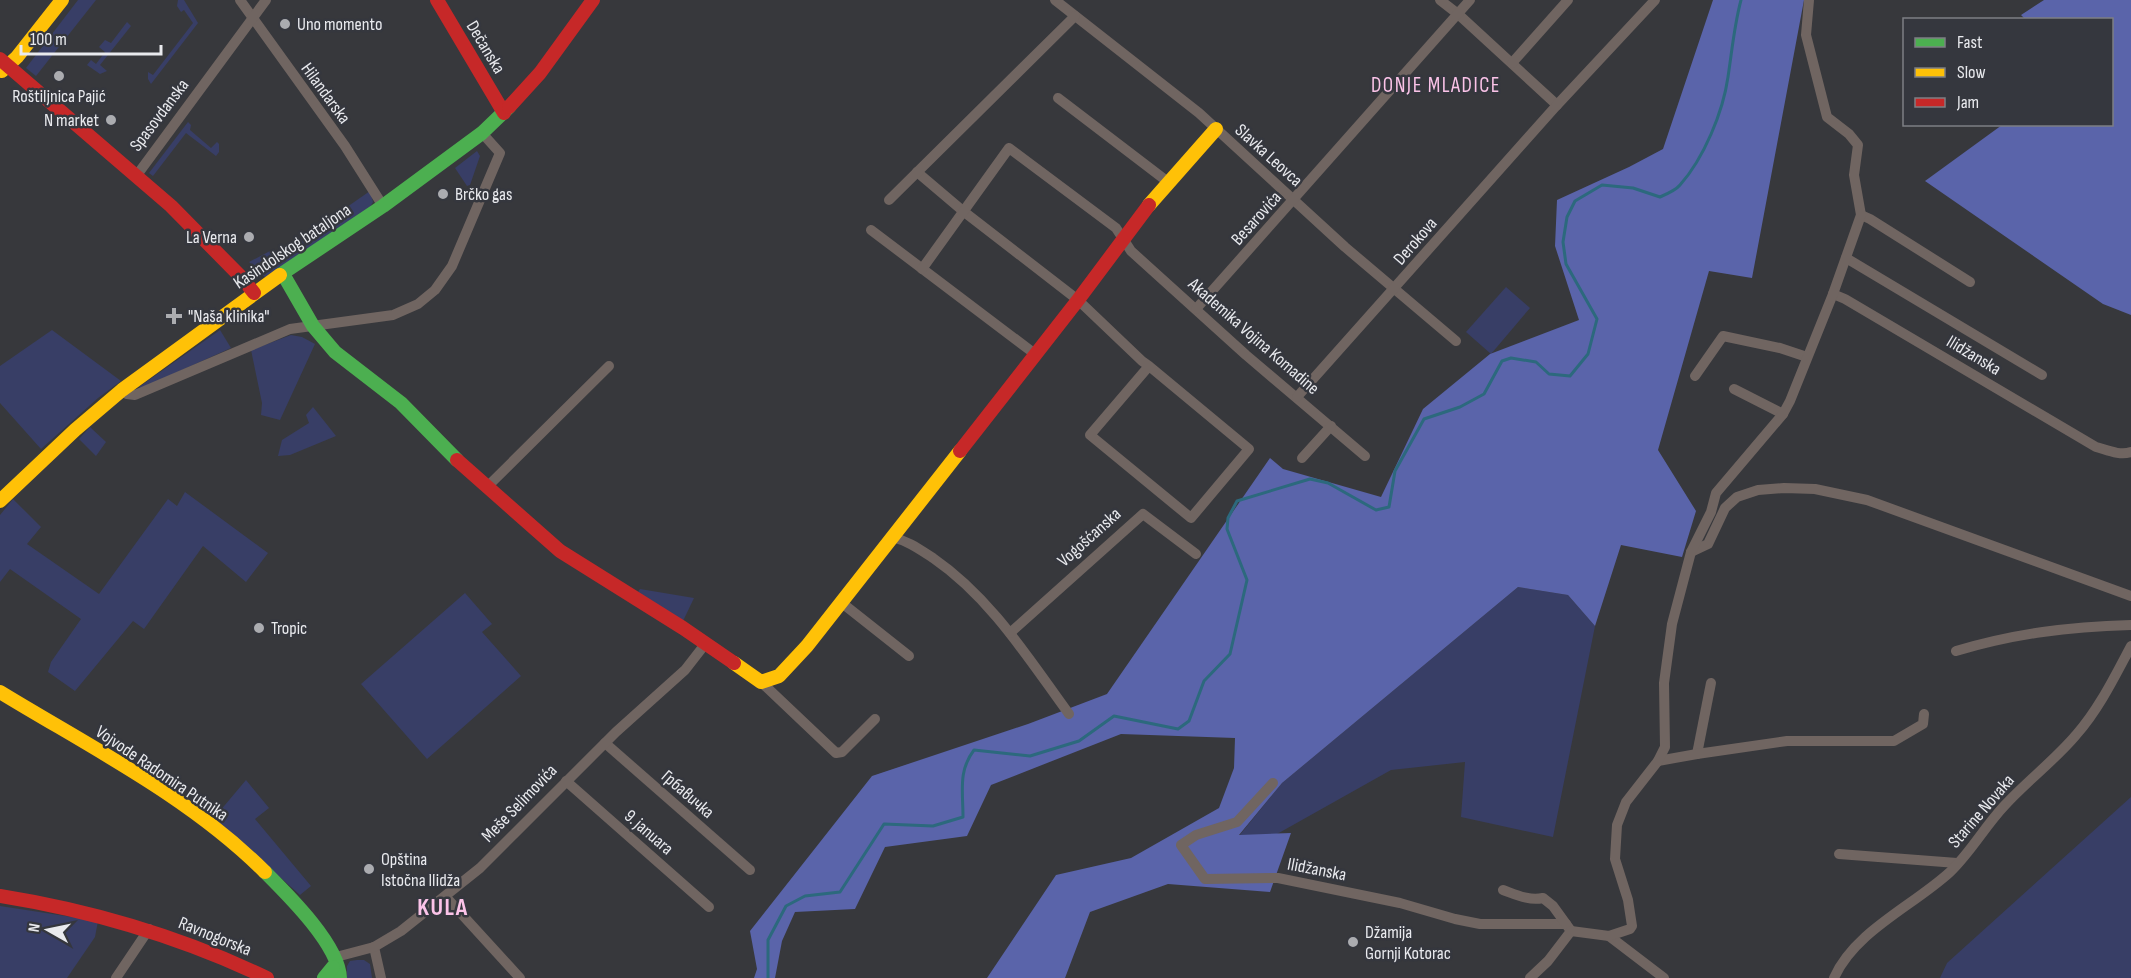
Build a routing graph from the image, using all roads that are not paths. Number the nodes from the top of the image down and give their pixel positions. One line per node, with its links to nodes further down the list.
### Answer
1 (62, 0): 16 (street, Spasovdanska)
2 (240, 0): 14 (street, Hilandarska)
3 (266, 0): 14 (street, Spasovdanska)
4 (593, 0): 19 (street, Kasindolskog bataljona)
5 (1055, 0): 13 (street, Slavka Leovca)
6 (1440, 0): 12 (street)
7 (1470, 0): 12 (street, Besarovića)
8 (1568, 0): 15 (street)
9 (1655, 0): 18 (street, Derokova)
10 (1809, 0): 29 (street)
11 (439, 1): 19 (street, Dečanska)
12 (1458, 14): 15 (street); 26 (street, Besarovića)
13 (1075, 16): 20 (street, Slavka Leovca); 22 (street)
14 (253, 19): 23 (street, Spasovdanska); 27 (street, Hilandarska)
15 (1512, 63): 18 (street)
16 (3, 66): 23 (street, Spasovdanska)
17 (1058, 98): 24 (street)
18 (1557, 105): 36 (street, Derokova)
19 (504, 113): 21 (street, Kasindolskog bataljona)
20 (1216, 129): 24 (street); 26 (street, Slavka Leovca)
21 (482, 133): 27 (street, Kasindolskog bataljona); 41 (street)
22 (917, 172): 25 (street); 28 (street)
23 (137, 175): 37 (street, Spasovdanska)
24 (1168, 182): 31 (street)
25 (889, 200)
26 (1294, 200): 36 (street, Slavka Leovca); 40 (street, Besarovića)
27 (383, 206): 34 (street, Kasindolskog bataljona)
28 (963, 211): 31 (street, Akademika Vojina Komadine); 33 (street, Akademika Vojina Komadine); 39 (street)
29 (1861, 215): 32 (street); 35 (street)
30 (871, 230): 33 (street)
31 (1123, 240): 39 (street); 40 (street, Akademika Vojina Komadine)
32 (1846, 258): 38 (street); 47 (street, Ilidžanska)
33 (922, 269): 43 (street)
34 (283, 274): 37 (street, Kasindolskog bataljona); 41 (street)
35 (1970, 282)
36 (1394, 290): 42 (street, Slavka Leovca); 51 (street, Derokova)
37 (254, 293): 50 (street, Kasindolskog bataljona)
38 (1833, 294): 44 (street); 54 (street, Ilidžanska)
39 (1078, 300): 43 (street); 46 (street)
40 (1196, 309): 51 (street, Akademika Vojina Komadine)
41 (313, 326): 50 (street); 57 (street)
42 (1456, 341)
43 (1035, 354): 59 (street)
44 (1807, 357): 48 (street); 52 (street)
45 (609, 366): 57 (street)
46 (1149, 366): 46 (street)
47 (2042, 375)
48 (1695, 376)
49 (1734, 389): 52 (street)
50 (122, 390): 58 (street, Kasindolskog bataljona)
51 (1297, 397): 53 (street, Akademika Vojina Komadine)
52 (1783, 414): 60 (street)
53 (1331, 426): 55 (street, Akademika Vojina Komadine); 56 (street)
54 (2131, 452)
55 (1365, 456)
56 (1302, 458)
57 (488, 486): 66 (street)
58 (0, 501)
59 (892, 537): 63 (street); 65 (street)
60 (1691, 552): 62 (street); 78 (street)
61 (1196, 554): 65 (street, Vogošćanska)
62 (2131, 596)
63 (842, 603): 69 (street); 70 (street)
64 (2131, 625): 68 (street)
65 (1010, 633): 73 (street)
66 (706, 644): 70 (street); 76 (street, Meše Selimovića)
67 (2131, 646): 82 (street, Starine Novaka)
68 (1956, 651)
69 (909, 656)
70 (760, 682): 75 (street)
71 (1711, 683): 77 (street)
72 (0, 692): 92 (street, Vojvode Radomira Putnika)
73 (1069, 714)
74 (1924, 714): 77 (street)
75 (875, 718)
76 (605, 743): 79 (street, Meše Selimovića); 83 (street, Грбавичка)
77 (1697, 754): 78 (street)
78 (1658, 761): 90 (street)
79 (566, 781): 86 (street, Meše Selimovića); 87 (street, 9. januara)
80 (1274, 783): 88 (street, Ilidžanska)
81 (1839, 854): 82 (street)
82 (1957, 863): 100 (street, Starine Novaka)
83 (750, 870)
84 (1503, 890): 88 (street)
85 (0, 896): 89 (street, Ravnogorska)
86 (446, 897): 91 (street, Meše Selimovića); 97 (street)
87 (709, 907)
88 (1568, 928): 90 (street, Ilidžanska); 98 (street)
89 (149, 929): 93 (street, Ravnogorska); 94 (street, Ravnogorska)
90 (1609, 936): 99 (street)
91 (374, 947): 92 (street, Meše Selimovića); 96 (street)
92 (332, 972)
93 (241, 973): 95 (street, Ravnogorska)
94 (116, 978)
95 (267, 978)
96 (381, 978)
97 (520, 978)
98 (1530, 978)
99 (1664, 978)
100 (1834, 978)

